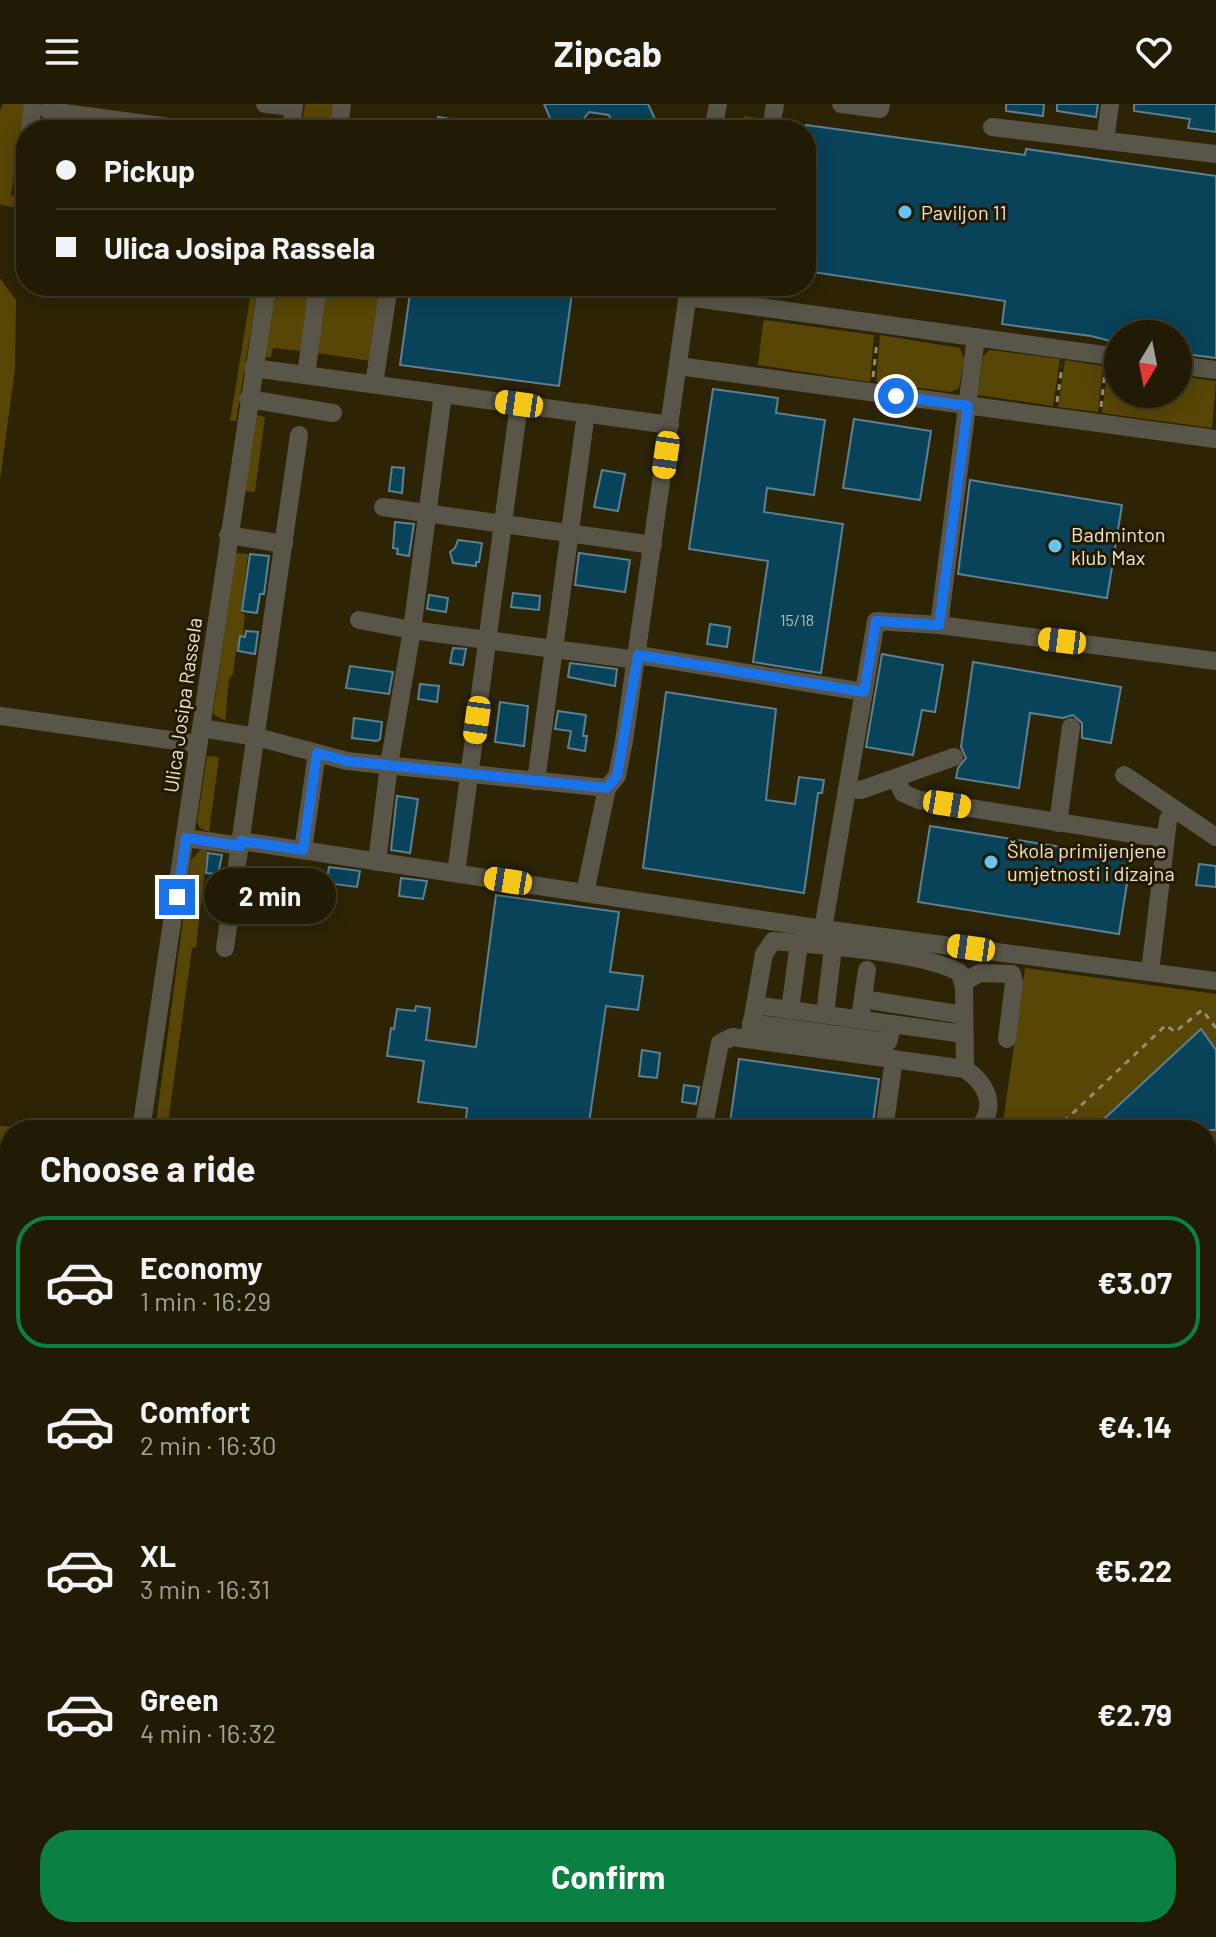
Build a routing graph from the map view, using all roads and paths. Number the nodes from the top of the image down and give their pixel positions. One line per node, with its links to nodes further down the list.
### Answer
1 (265, 104): 5 (street)
2 (841, 104): 3 (street)
3 (881, 104)
4 (1110, 104): 9 (street)
5 (294, 106)
6 (41, 108): 7 (street)
7 (118, 118)
8 (992, 127): 9 (street)
9 (1105, 141): 10 (street)
10 (1216, 154)
11 (265, 296): 24 (street, Ulica Josipa Rassela)
12 (317, 296): 26 (street)
13 (387, 296): 27 (street)
14 (687, 296): 22 (street)
15 (706, 296): 17 (street)
16 (746, 296): 17 (street)
17 (745, 305): 18 (street)
18 (878, 324): 19 (street); 28 (path)
19 (976, 337): 20 (street); 33 (street)
20 (1064, 349): 21 (street); 36 (path)
21 (1104, 355)
22 (678, 366): 28 (street); 38 (street)
23 (1192, 367): 25 (street)
24 (253, 368): 26 (street); 30 (street, Ulica Josipa Rassela)
25 (1216, 370)
26 (306, 375): 27 (street)
27 (374, 384): 29 (street)
28 (872, 393): 33 (street)
29 (443, 394): 32 (street); 42 (street)
30 (248, 399): 34 (street); 45 (street, Ulica Josipa Rassela)
31 (1104, 399): 37 (path)
32 (519, 404): 35 (street); 43 (street)
33 (968, 406): 36 (street); 49 (street)
34 (333, 413)
35 (586, 413): 38 (street); 44 (street)
36 (1054, 417): 37 (street)
37 (1099, 423): 40 (street)
38 (670, 425): 47 (street)
39 (299, 435): 46 (street)
40 (1216, 439)
41 (383, 507): 42 (street)
42 (428, 513): 43 (street); 50 (street)
43 (503, 524): 44 (street); 51 (street)
44 (569, 533): 47 (street); 52 (street)
45 (228, 535): 46 (street); 58 (street, Ulica Josipa Rassela)
46 (284, 544): 59 (street)
47 (653, 545): 53 (street)
48 (359, 620): 50 (street)
49 (939, 625): 54 (street); 55 (street)
50 (412, 630): 51 (street); 62 (street)
51 (488, 639): 52 (street); 63 (street)
52 (553, 648): 53 (street); 66 (street)
53 (637, 658): 55 (street); 67 (street)
54 (1216, 661)
55 (864, 692): 68 (street)
56 (0, 716): 58 (street)
57 (1071, 727): 70 (street)
58 (200, 736): 59 (street); 72 (street, Ulica Josipa Rassela)
59 (257, 737): 60 (street); 74 (street)
60 (317, 753): 62 (street); 75 (street)
61 (954, 757): 65 (street)
62 (389, 765): 63 (street); 76 (street)
63 (470, 774): 66 (street); 77 (street)
64 (1124, 775): 69 (street)
65 (896, 779): 68 (street); 70 (street)
66 (536, 781): 67 (street)
67 (607, 788): 78 (street)
68 (847, 789): 79 (street)
69 (1174, 809): 71 (street); 73 (street)
70 (1058, 823): 73 (street)
71 (1216, 837)
72 (186, 838): 74 (street); 96 (street, Ulica Josipa Rassela)
73 (1165, 839): 84 (street)
74 (241, 844): 75 (street); 81 (street)
75 (303, 850): 76 (street)
76 (377, 862): 77 (street)
77 (456, 873): 78 (street)
78 (585, 893): 79 (street)
79 (823, 929): 84 (street)
80 (799, 943): 82 (street); 88 (street); 89 (street)
81 (225, 948)
82 (833, 948): 85 (street); 89 (street)
83 (867, 970): 87 (street)
84 (1150, 972): 86 (street)
85 (963, 982): 90 (street); 93 (street)
86 (1215, 982)
87 (863, 999): 90 (street); 91 (street)
88 (752, 1022): 89 (street); 89 (street); 97 (street)
89 (807, 1023): 91 (street); 94 (street)
90 (964, 1025): 91 (street); 95 (street)
91 (858, 1028)
92 (1216, 1028): 100 (path)
93 (1007, 1039)
94 (894, 1059): 95 (street); 98 (street)
95 (965, 1069): 99 (street)
96 (143, 1120)
97 (705, 1120)
98 (885, 1120)
99 (984, 1120)
100 (1066, 1120)

